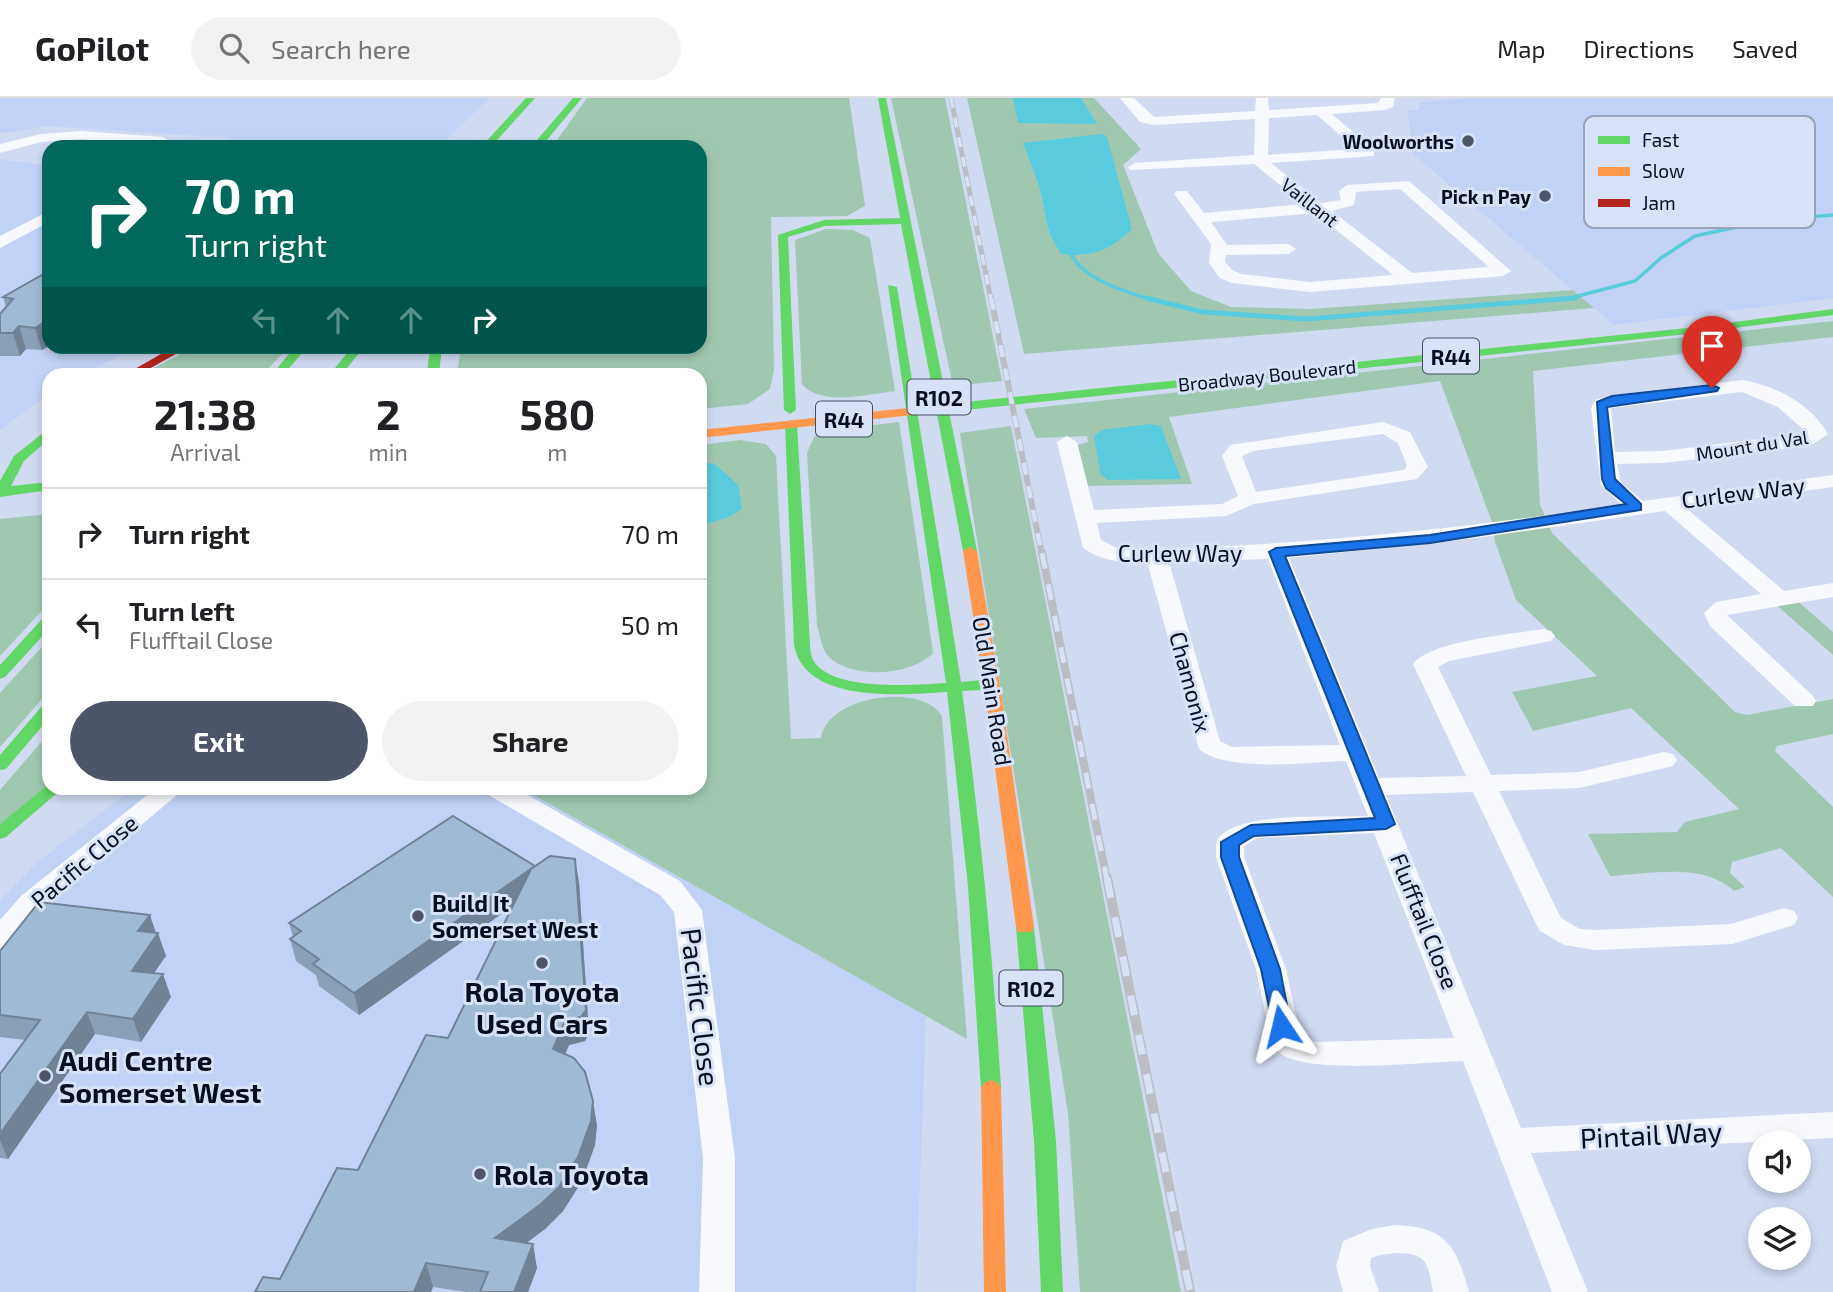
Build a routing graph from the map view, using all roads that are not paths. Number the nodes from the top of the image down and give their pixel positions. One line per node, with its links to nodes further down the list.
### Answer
1 (531, 98): 10 (main road)
2 (578, 98): 11 (main road)
3 (882, 98): 31 (main road, Old Main Road / R102)
4 (1128, 98): 9 (street)
5 (1262, 98): 9 (street, Vaillant)
6 (1388, 98): 7 (street)
7 (1336, 104): 8 (street)
8 (1319, 110): 9 (street); 20 (street)
9 (1261, 113): 21 (street, Vaillant)
10 (517, 114): 13 (main road); 14 (main road)
11 (553, 128): 15 (main road); 16 (main road)
12 (153, 140): 18 (street)
13 (482, 140)
14 (493, 140)
15 (542, 140)
16 (550, 140)
17 (1182, 145): 22 (street)
18 (0, 149)
19 (1389, 152): 20 (street)
20 (1369, 153): 21 (street)
21 (1259, 159): 22 (street); 28 (street, Vaillant)
22 (1179, 164): 23 (street)
23 (1135, 167)
24 (1427, 181): 25 (street)
25 (1401, 184): 28 (street); 37 (street)
26 (1182, 194): 29 (street)
27 (878, 200): 32 (main road)
28 (1318, 209): 29 (street); 37 (street, Vaillant)
29 (1199, 218): 35 (street)
30 (42, 220): 33 (street)
31 (904, 221): 32 (main road); 71 (main road, Old Main Road / R102)
32 (882, 228): 47 (main road)
33 (0, 243)
34 (1288, 249): 35 (street)
35 (1220, 250): 37 (street)
36 (890, 273): 70 (main road, Old Main Road / R102)
37 (1410, 281)
38 (1833, 299): 46 (main road, Broadway Boulevard / R44)
39 (1833, 312): 46 (main road, Broadway Boulevard / R44)
40 (170, 354): 43 (main road)
41 (296, 354): 44 (main road)
42 (353, 354): 45 (main road)
43 (143, 368)
44 (283, 368)
45 (341, 368)
46 (1067, 389): 47 (main road, Broadway Boulevard / R44)
47 (790, 417): 48 (main road, Broadway Boulevard / R44); 49 (main road, Broadway Boulevard / R44); 70 (main road)
48 (707, 419)
49 (707, 433)
50 (42, 438): 52 (main road)
51 (1067, 442): 62 (street, Curlew Way)
52 (19, 458): 54 (main road); 57 (main road)
53 (1606, 458): 53 (street, Mount du Val); 61 (street, Mount du Val)
54 (0, 471)
55 (1833, 481): 60 (street, Curlew Way)
56 (42, 487): 57 (main road)
57 (0, 495): 59 (main road)
58 (1249, 499): 58 (street); 62 (street)
59 (42, 500)
60 (1667, 502): 61 (street, Curlew Way); 66 (street)
61 (1637, 507): 63 (street, Curlew Way)
62 (1085, 517): 64 (street, Curlew Way)
63 (1276, 552): 64 (street, Curlew Way); 74 (street, Flufftail Close)
64 (1156, 555): 74 (street, Chamonix)
65 (1833, 590): 66 (street)
66 (1779, 598): 72 (street)
67 (42, 628): 69 (main road)
68 (1543, 636): 77 (street)
69 (0, 674)
70 (956, 685): 71 (main road); 90 (main road, Old Main Road / R102)
71 (993, 685): 91 (main road, Old Main Road / R102)
72 (1804, 701)
73 (42, 716): 76 (main road)
74 (1356, 753): 78 (street, Flufftail Close)
75 (1664, 760): 77 (street)
76 (0, 765)
77 (1481, 783): 78 (street); 84 (street)
78 (1370, 788): 82 (street, Flufftail Close)
79 (46, 795): 83 (main road)
80 (163, 795): 85 (street, Pacific Close)
81 (508, 795): 89 (street, Pacific Close)
82 (1386, 824): 86 (street, Flufftail Close); 86 (street)
83 (0, 833)
84 (1784, 918)
85 (0, 939)
86 (1476, 1049): 88 (street, Flufftail Close)
87 (1833, 1125): 88 (street, Pintail Way)
88 (1511, 1141): 94 (street, Flufftail Close)
89 (717, 1292)
90 (995, 1292)
91 (1052, 1292)
92 (1361, 1292): 93 (street)
93 (1451, 1292)
94 (1570, 1292)

